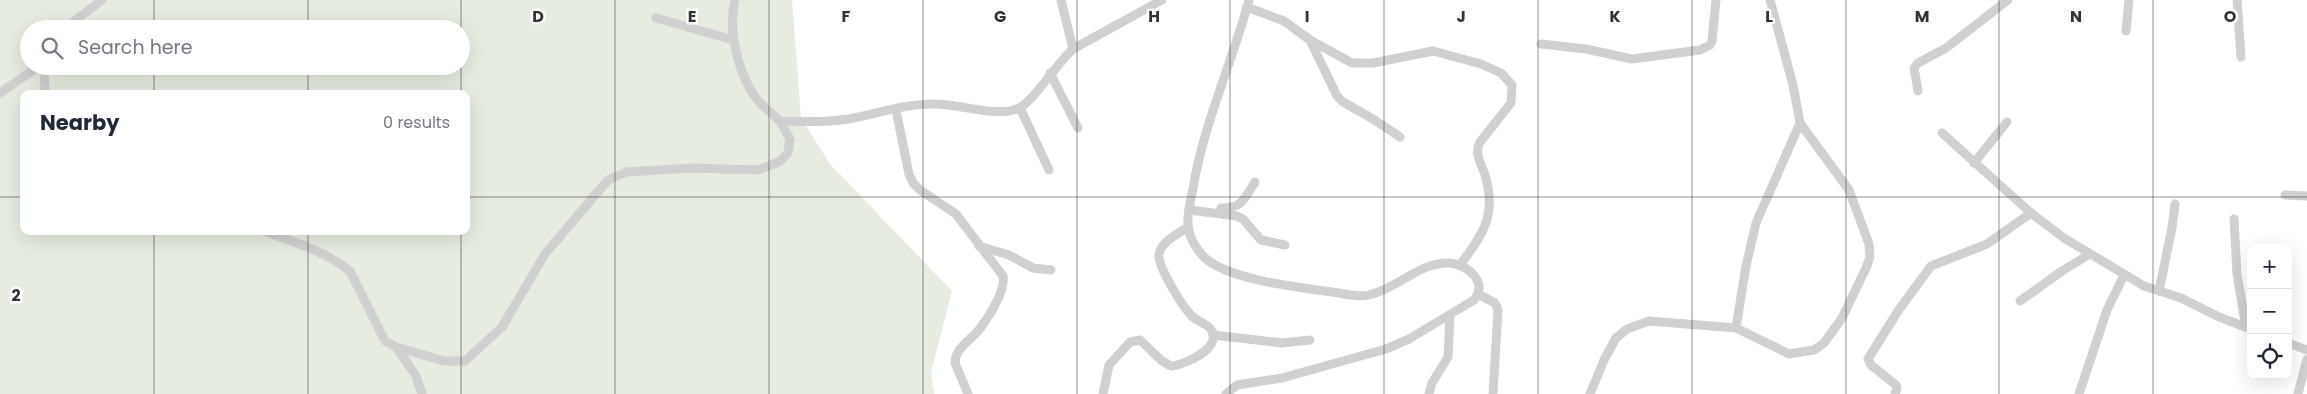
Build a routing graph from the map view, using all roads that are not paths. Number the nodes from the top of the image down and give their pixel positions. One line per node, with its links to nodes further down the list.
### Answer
1 (102, 0): 13 (street)
2 (735, 0): 15 (street)
3 (1061, 0): 18 (street)
4 (1162, 0): 18 (street)
5 (1716, 0): 17 (street)
6 (1770, 0): 30 (street)
7 (2008, 0): 10 (street)
8 (2129, 0): 14 (street)
9 (2237, 0): 19 (street)
10 (1997, 3): 24 (street)
11 (1248, 4): 16 (street); 40 (street)
12 (656, 18): 15 (street)
13 (73, 20)
14 (2126, 31)
15 (733, 40): 28 (street)
16 (1310, 40): 33 (street); 49 (street)
17 (1541, 44)
18 (1073, 49): 20 (street)
19 (2241, 57)
20 (1050, 73): 26 (street); 31 (street)
21 (26, 75): 25 (street)
22 (44, 75): 23 (street)
23 (44, 90)
24 (1918, 91)
25 (0, 93)
26 (1020, 108): 27 (street); 35 (street)
27 (896, 110): 28 (street); 47 (street)
28 (780, 121): 62 (street)
29 (2007, 122): 34 (street)
30 (1800, 124): 57 (street); 57 (street)
31 (1078, 128)
32 (1942, 133): 34 (street)
33 (1400, 137)
34 (1974, 163): 42 (street)
35 (1050, 170)
36 (1255, 182): 41 (street)
37 (2285, 194): 38 (street)
38 (2307, 196)
39 (2175, 204): 52 (street)
40 (1189, 210): 41 (street); 44 (street)
41 (1210, 212): 46 (street)
42 (2031, 213): 48 (street); 72 (street)
43 (2234, 219): 56 (street)
44 (1188, 226): 49 (street); 59 (street)
45 (275, 235): 62 (street)
46 (1284, 245)
47 (979, 246): 50 (street); 66 (street)
48 (2090, 254): 51 (street); 54 (street)
49 (1460, 265): 53 (street)
50 (1051, 270)
51 (2124, 275): 52 (street); 73 (street)
52 (2159, 290): 58 (street)
53 (1478, 294): 55 (street); 70 (street)
54 (2020, 301)
55 (1450, 316): 68 (street); 69 (street)
56 (2247, 323)
57 (1736, 328): 71 (street)
58 (2247, 328)
59 (1214, 334): 60 (street); 67 (street)
60 (1310, 340)
61 (2292, 344): 63 (street)
62 (396, 347): 65 (street)
63 (2307, 350)
64 (2307, 359): 74 (street)
65 (422, 394)
66 (968, 394)
67 (1103, 394)
68 (1226, 394)
69 (1429, 394)
70 (1493, 394)
71 (1590, 394)
72 (1895, 394)
73 (2079, 394)
74 (2298, 394)

